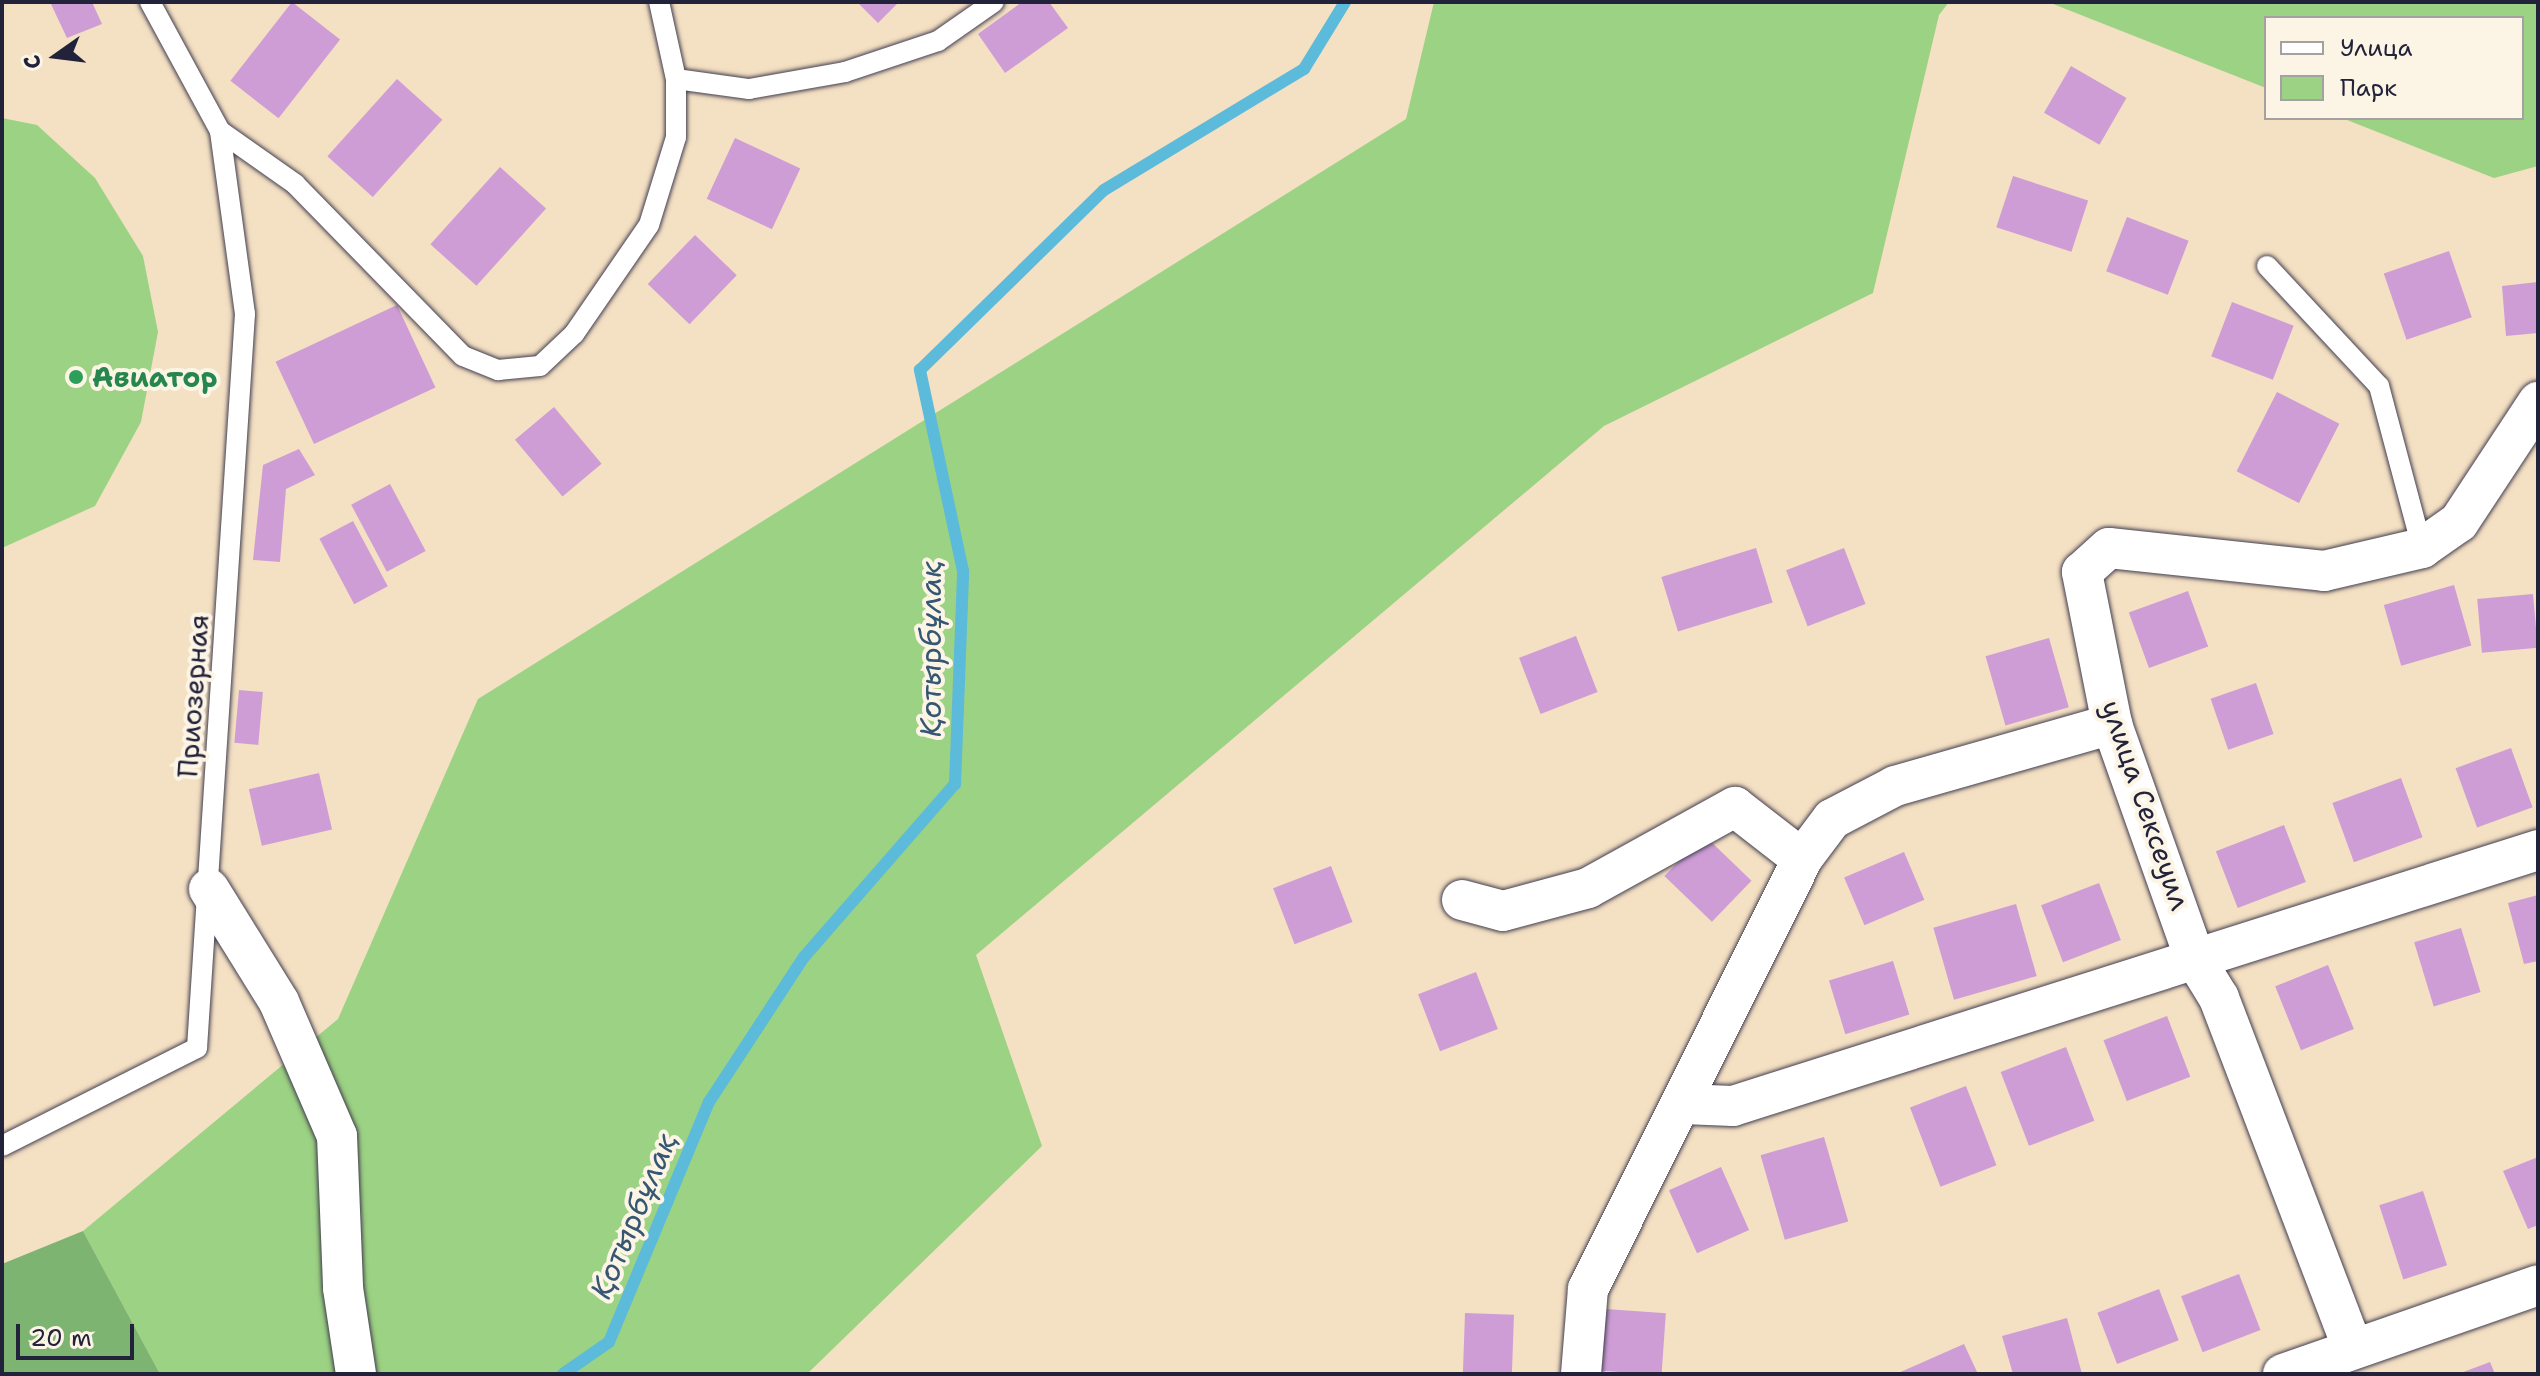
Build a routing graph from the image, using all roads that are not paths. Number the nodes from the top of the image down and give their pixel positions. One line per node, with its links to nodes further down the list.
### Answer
1 (150, 2): 5 (lane, Приозерная)
2 (659, 2): 4 (lane, Приозерная)
3 (994, 2): 4 (lane)
4 (676, 79): 5 (lane, Приозерная)
5 (220, 131): 12 (lane, Приозерная)
6 (2267, 266): 8 (lane)
7 (2538, 402): 8 (street, улица Сексеуил)
8 (2422, 548): 9 (street, улица Сексеуил)
9 (2112, 724): 11 (street); 14 (street, улица Сексеуил)
10 (2538, 850): 14 (street)
11 (1802, 859): 13 (street); 15 (street)
12 (209, 889): 16 (lane, Приозерная); 19 (street)
13 (1462, 900)
14 (2195, 959): 15 (street); 18 (street, улица Сексеуил)
15 (1683, 1104): 20 (street)
16 (2, 1146)
17 (2538, 1285): 18 (street)
18 (2353, 1349): 21 (street)
19 (356, 1374)
20 (1581, 1374)
21 (2283, 1374)

